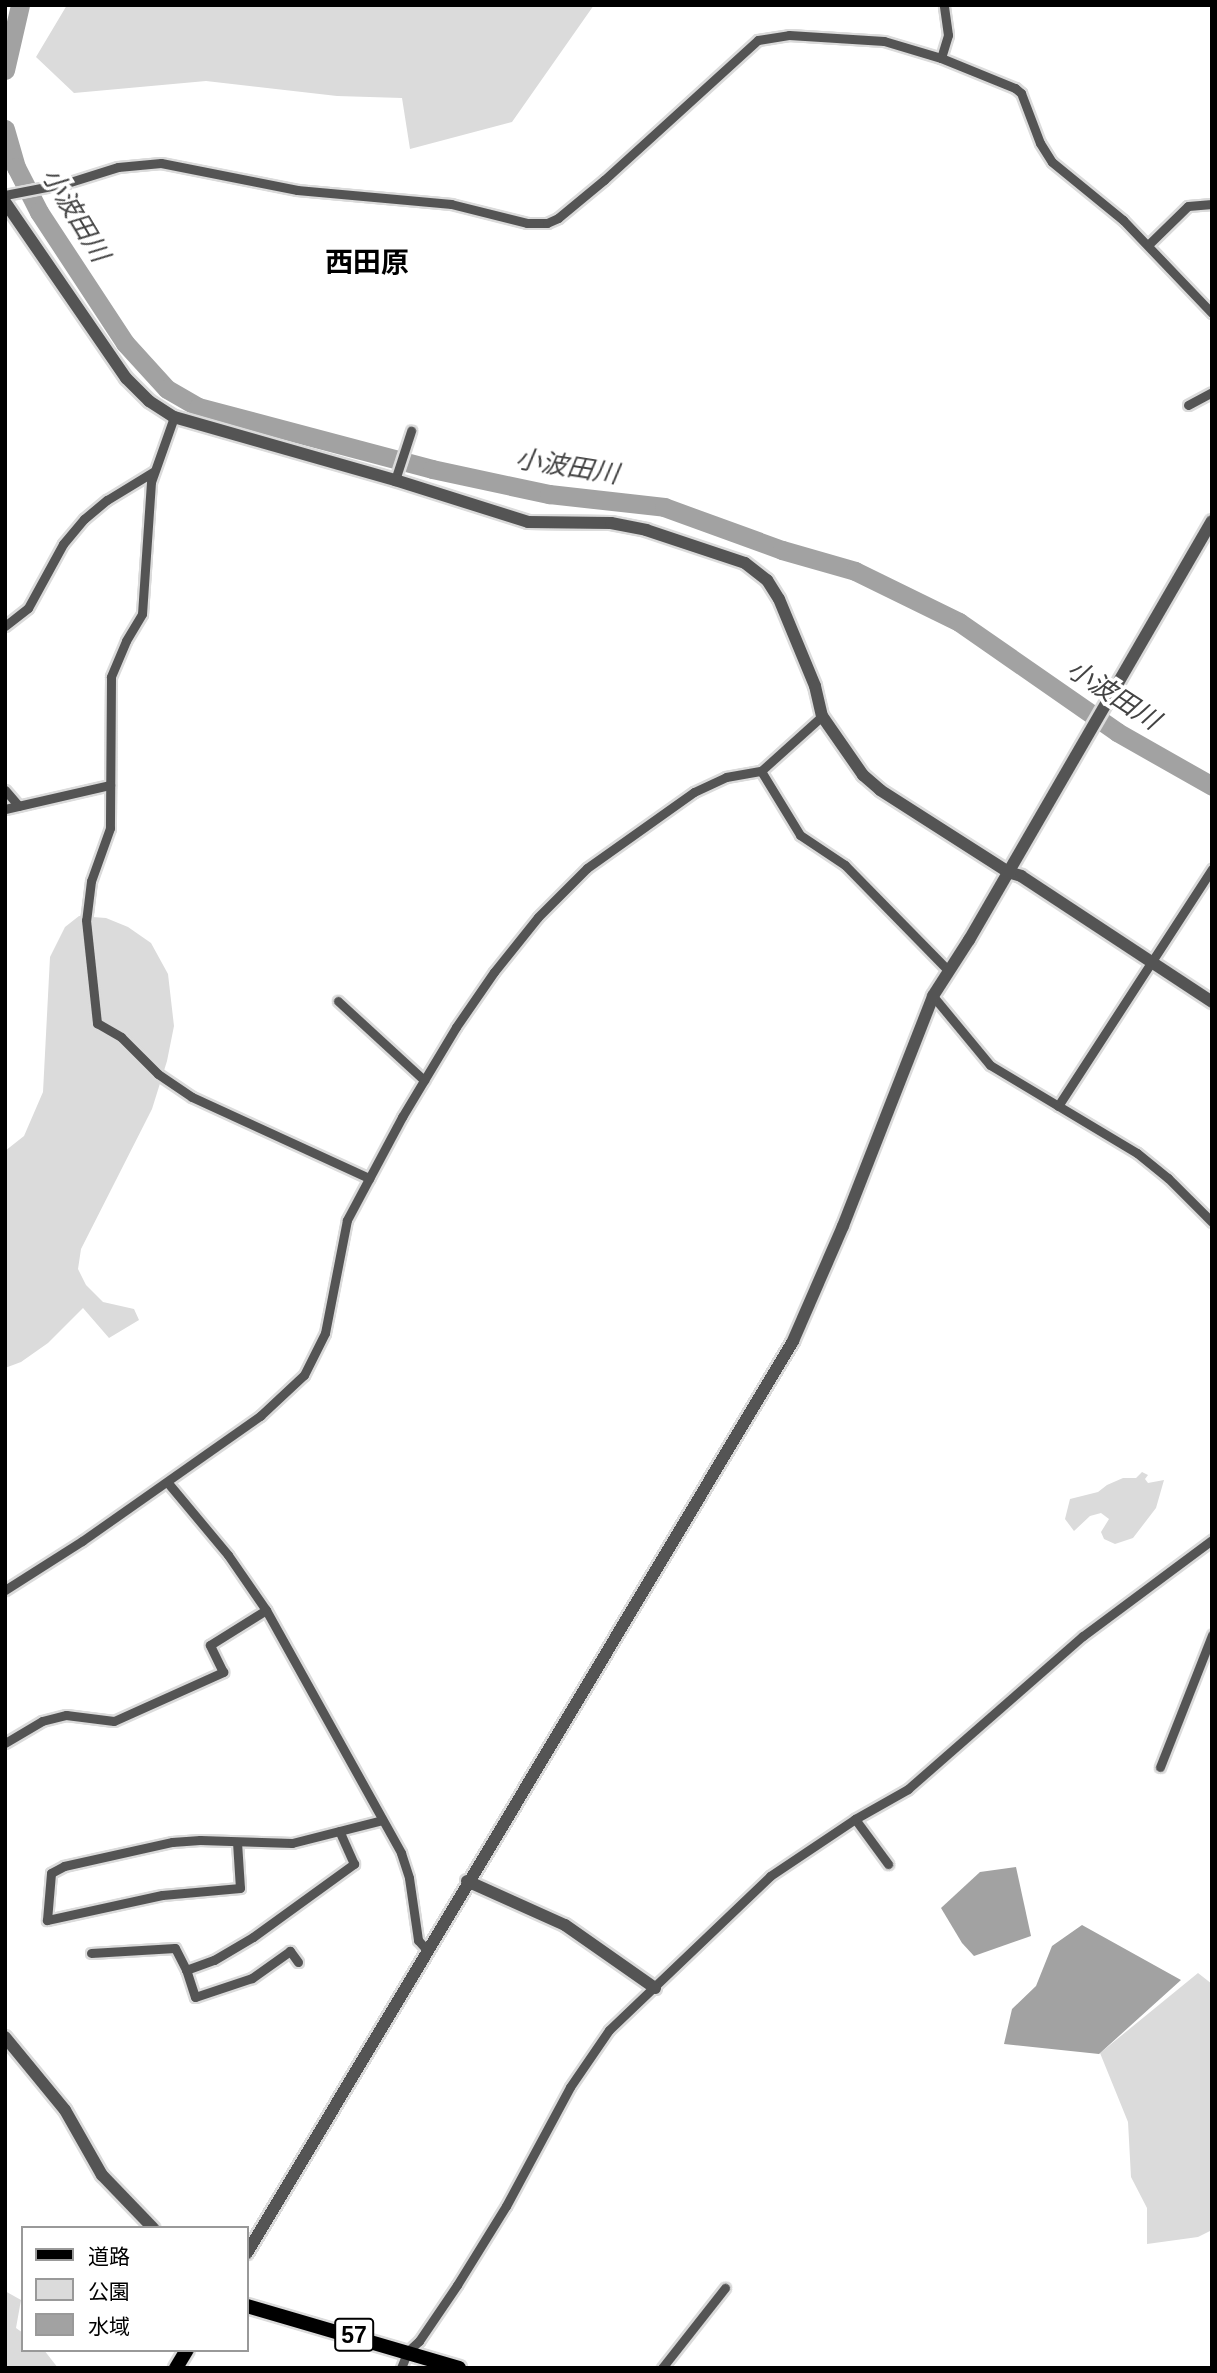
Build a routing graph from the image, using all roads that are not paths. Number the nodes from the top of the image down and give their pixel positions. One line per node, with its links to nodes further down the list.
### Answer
1 (944, 5): 2 (street)
2 (940, 58): 3 (street); 5 (street)
3 (7, 198): 9 (street)
4 (1212, 204): 5 (street)
5 (1149, 244): 6 (street)
6 (1212, 313)
7 (1212, 392): 8 (street)
8 (1188, 405)
9 (174, 417): 11 (street); 12 (street)
10 (411, 431): 12 (street)
11 (153, 472): 14 (street); 17 (street)
12 (397, 476): 15 (street)
13 (1212, 521): 22 (street)
14 (5, 626)
15 (822, 716): 16 (street); 22 (street)
16 (761, 771): 24 (street); 28 (street)
17 (110, 785): 19 (street); 30 (street)
18 (5, 790): 19 (street)
19 (19, 806): 20 (street)
20 (5, 809)
21 (1212, 869): 23 (street)
22 (1008, 872): 23 (street); 24 (street)
23 (1151, 964): 27 (street); 29 (street)
24 (948, 970): 25 (street)
25 (933, 996): 29 (street); 44 (street)
26 (338, 1002): 28 (street)
27 (1212, 1002)
28 (424, 1080): 30 (street)
29 (1058, 1106): 31 (street)
30 (369, 1178): 32 (street)
31 (1212, 1222)
32 (168, 1482): 34 (street); 35 (street)
33 (1212, 1540): 39 (street)
34 (5, 1590)
35 (265, 1610): 37 (street); 40 (street)
36 (1212, 1635): 38 (street)
37 (5, 1743)
38 (1160, 1767)
39 (855, 1819): 43 (street); 49 (street)
40 (382, 1820): 41 (street); 45 (street)
41 (339, 1831): 42 (street); 48 (street)
42 (237, 1842): 42 (street)
43 (888, 1864)
44 (467, 1881): 45 (street); 49 (street)
45 (426, 1950): 52 (street)
46 (91, 1953): 48 (street)
47 (298, 1962): 48 (street)
48 (186, 1970)
49 (654, 1988): 55 (street)
50 (5, 2037): 51 (street)
51 (151, 2226)
52 (248, 2251)
53 (724, 2287): 60 (street)
54 (248, 2306): 55 (main road, 57)
55 (408, 2351): 58 (street); 59 (main road, 57)
56 (186, 2352): 57 (main road)
57 (176, 2368)
58 (401, 2368)
59 (459, 2368)
60 (662, 2368)

